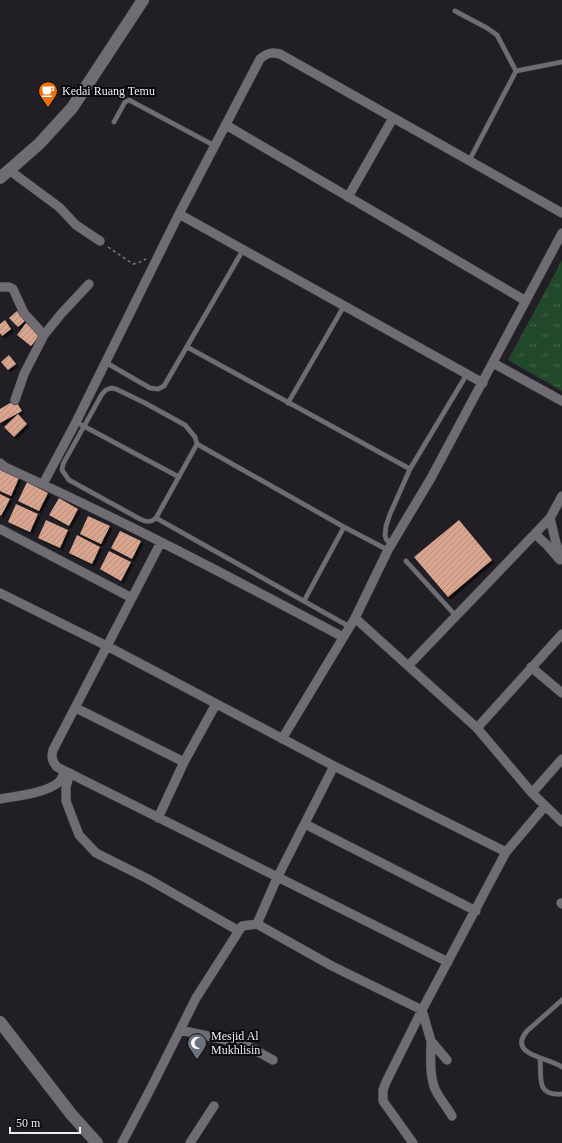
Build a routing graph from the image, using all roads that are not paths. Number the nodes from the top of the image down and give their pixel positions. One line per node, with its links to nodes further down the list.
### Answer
1 (143, 0): 10 (street)
2 (455, 11): 4 (lane)
3 (562, 62): 4 (lane)
4 (516, 71): 9 (lane)
5 (393, 118): 7 (street); 9 (street); 12 (street)
6 (114, 122): 8 (lane)
7 (226, 125): 8 (street); 12 (street)
8 (215, 146): 14 (street)
9 (469, 161): 13 (street)
10 (9, 170): 11 (street); 16 (street)
11 (0, 178)
12 (348, 197): 20 (street)
13 (562, 213)
14 (179, 214): 17 (street); 24 (street)
15 (562, 233): 20 (street)
16 (100, 241)
17 (243, 250): 21 (street); 23 (lane)
18 (89, 284): 22 (street)
19 (0, 287): 22 (street)
20 (526, 301): 25 (street)
21 (344, 306): 26 (street); 30 (lane)
22 (44, 336): 28 (street)
23 (187, 347): 24 (lane); 30 (lane)
24 (105, 362): 31 (street)
25 (494, 363): 27 (street); 29 (street)
26 (467, 374): 27 (street); 34 (lane)
27 (483, 383): 44 (street)
28 (15, 400)
29 (562, 402)
30 (288, 403): 34 (lane)
31 (80, 424): 32 (lane); 35 (lane); 36 (street); 38 (lane)
32 (197, 444): 35 (lane); 40 (lane)
33 (0, 463): 36 (street)
34 (410, 469): 44 (lane)
35 (179, 477): 38 (lane)
36 (43, 484): 43 (street)
37 (562, 496): 39 (street)
38 (156, 518): 50 (lane)
39 (550, 518): 42 (street); 45 (street)
40 (344, 527): 44 (lane); 50 (lane)
41 (0, 529): 49 (street)
42 (534, 534): 47 (street); 51 (street)
43 (161, 542): 49 (street); 55 (street)
44 (390, 547): 52 (street)
45 (562, 559)
46 (406, 561): 51 (lane)
47 (562, 563)
48 (0, 593): 56 (street)
49 (132, 598): 56 (street)
50 (304, 601): 53 (lane)
51 (456, 616): 57 (street)
52 (355, 618): 53 (street); 57 (street)
53 (350, 627): 55 (street)
54 (562, 634): 58 (street)
55 (343, 637): 63 (street)
56 (107, 646): 60 (street); 61 (street)
57 (408, 666): 62 (street)
58 (531, 667): 59 (street); 62 (street)
59 (562, 693)
60 (216, 704): 63 (street); 65 (street)
61 (76, 708): 65 (street); 67 (street)
62 (477, 728): 68 (street)
63 (282, 738): 66 (street)
64 (562, 759): 68 (street)
65 (184, 762): 71 (street)
66 (334, 766): 73 (street); 74 (street)
67 (68, 772): 69 (street); 71 (street); 78 (street)
68 (532, 793): 70 (street)
69 (0, 799)
70 (545, 806): 72 (street); 74 (street)
71 (158, 818): 75 (street)
72 (562, 822)
73 (305, 824): 75 (street); 76 (street)
74 (506, 852): 76 (street)
75 (277, 878): 77 (street); 79 (street)
76 (476, 911): 79 (street)
77 (257, 924): 78 (street); 81 (street)
78 (239, 931): 83 (street)
79 (448, 962): 81 (street)
80 (562, 1000): 85 (lane)
81 (422, 1010): 84 (street); 95 (street)
82 (0, 1022): 92 (street)
83 (180, 1030): 86 (street); 93 (street)
84 (431, 1041): 87 (street); 91 (street)
85 (540, 1059): 88 (lane); 89 (lane)
86 (273, 1060)
87 (447, 1060)
88 (562, 1067)
89 (562, 1094)
90 (214, 1106): 94 (street)
91 (452, 1116)
92 (97, 1143)
93 (122, 1143)
94 (190, 1143)
95 (412, 1143)

